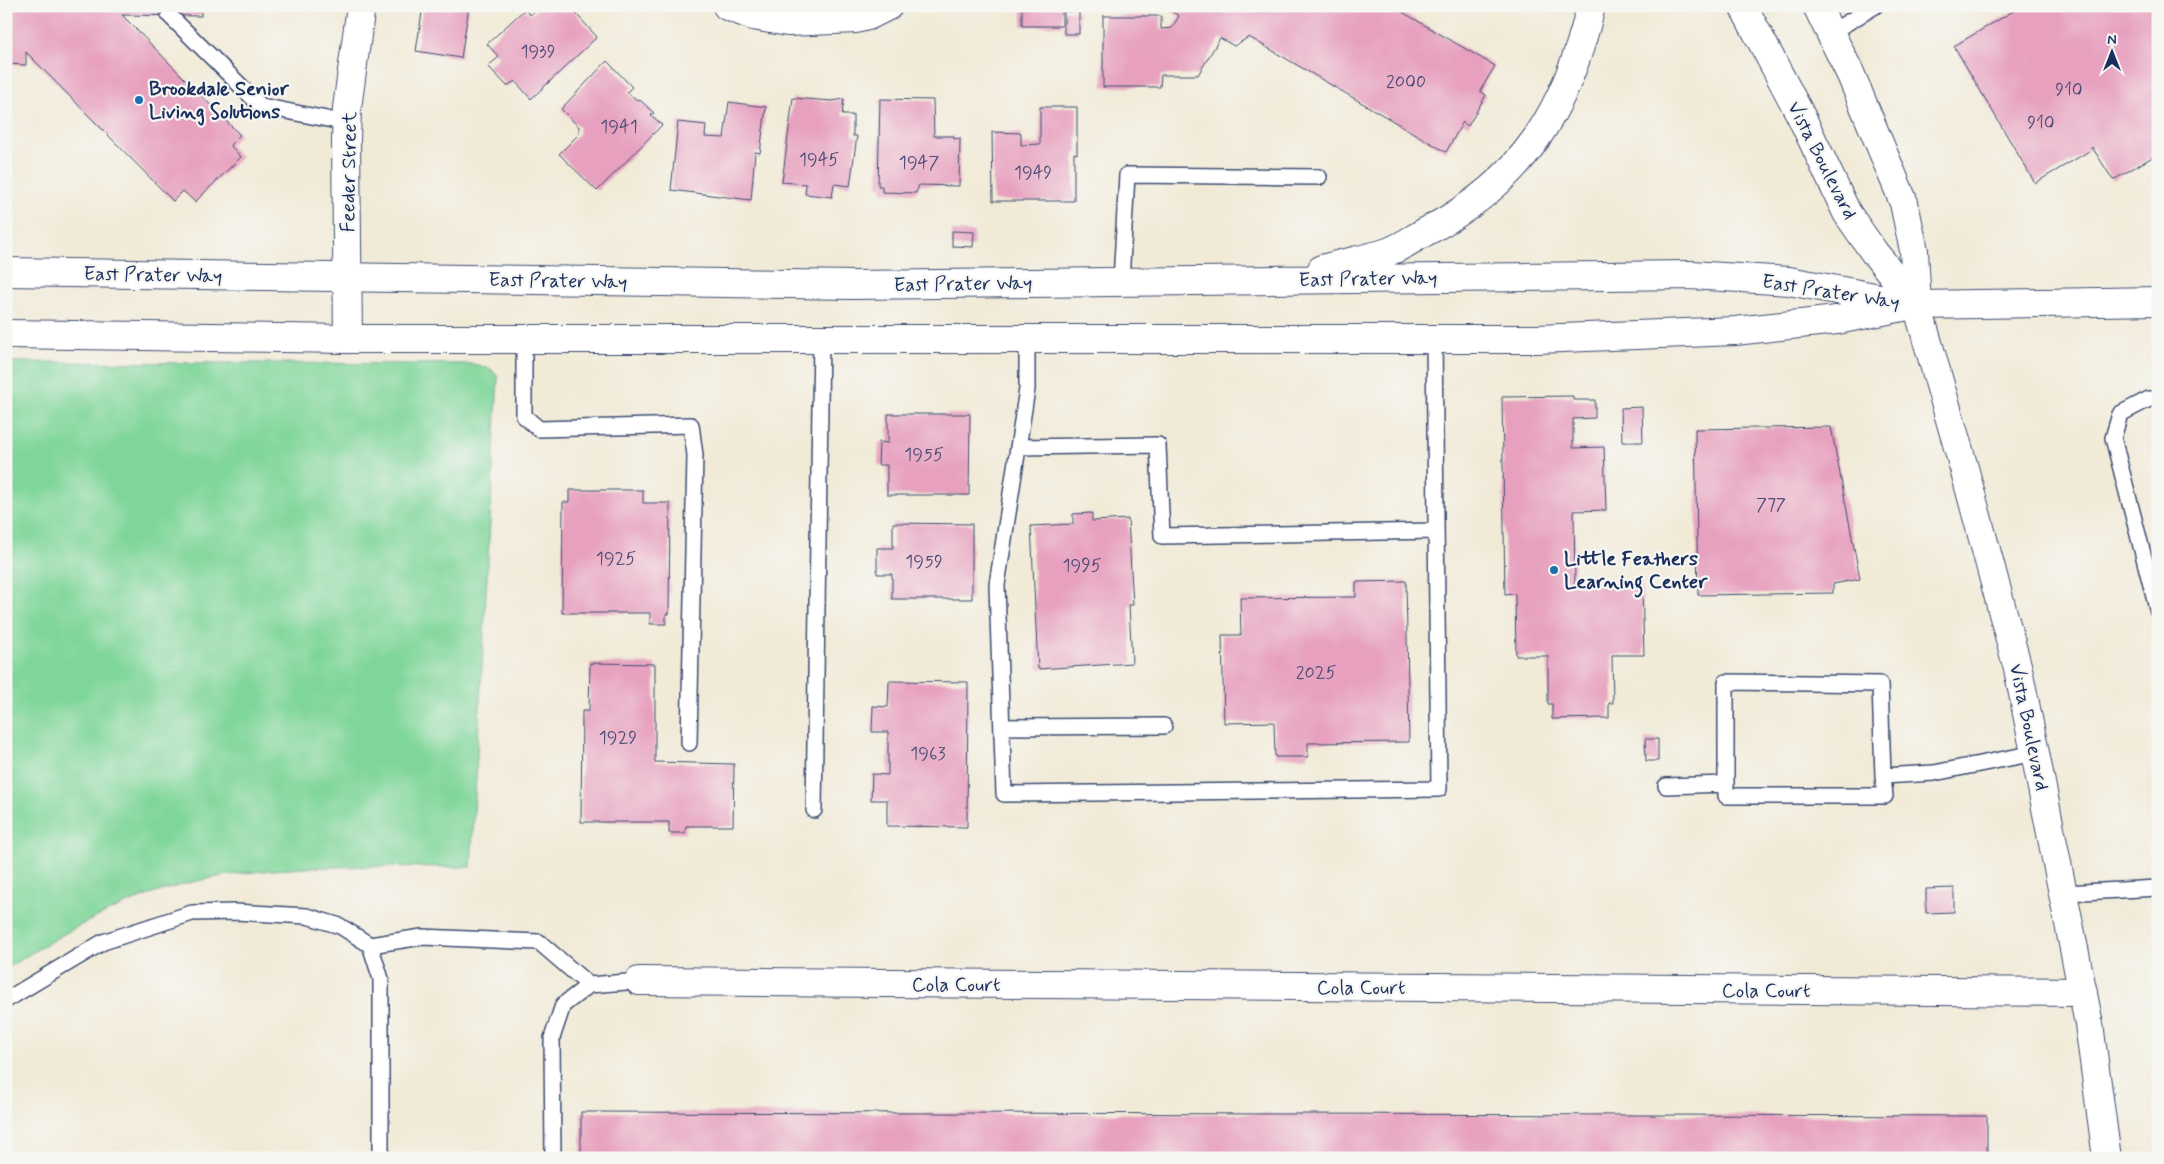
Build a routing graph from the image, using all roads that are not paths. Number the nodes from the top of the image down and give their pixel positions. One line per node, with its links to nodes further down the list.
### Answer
1 (361, 6): 10 (main road, Feeder Street)
2 (727, 6): 3 (main road)
3 (888, 6)
4 (1591, 6): 14 (main road)
5 (1744, 6): 17 (main road, Vista Boulevard)
6 (1817, 6): 9 (main road, Vista Boulevard)
7 (1875, 6): 9 (lane)
8 (169, 15): 10 (lane)
9 (1830, 33): 17 (main road, Vista Boulevard)
10 (347, 123): 13 (main road, Feeder Street)
11 (1319, 177): 15 (lane)
12 (6, 272): 13 (main road, East Prater Way)
13 (347, 277): 15 (main road, East Prater Way); 19 (main road, Feeder Street)
14 (1279, 279): 15 (main road, East Prater Way); 17 (main road, East Prater Way)
15 (1121, 281)
16 (2158, 301): 17 (main road, East Prater Way)
17 (1917, 305): 23 (main road, East Prater Way); 31 (main road, Vista Boulevard)
18 (6, 334): 19 (main road, East Prater Way)
19 (348, 339): 20 (main road, East Prater Way)
20 (524, 339): 21 (main road, East Prater Way); 30 (lane)
21 (821, 339): 22 (main road, East Prater Way); 35 (lane)
22 (1027, 339): 23 (main road, East Prater Way); 25 (lane)
23 (1434, 339): 26 (lane)
24 (2158, 399): 27 (lane)
25 (1018, 447): 26 (lane); 29 (lane)
26 (1436, 531): 29 (lane)
27 (2158, 612)
28 (1164, 726): 29 (lane)
29 (1002, 727)
30 (689, 743)
31 (2035, 753): 32 (lane); 37 (main road, Vista Boulevard)
32 (1883, 776): 33 (lane); 33 (lane)
33 (1726, 784): 34 (lane)
34 (1666, 786)
35 (814, 810)
36 (2158, 888): 37 (lane)
37 (2064, 893): 41 (main road, Vista Boulevard)
38 (370, 945): 40 (lane); 42 (lane); 43 (lane)
39 (639, 981): 40 (lane); 41 (main road, Cola Court)
40 (589, 985): 44 (lane)
41 (2083, 992): 45 (main road, Vista Boulevard)
42 (6, 1000)
43 (381, 1158)
44 (553, 1158)
45 (2107, 1158)

